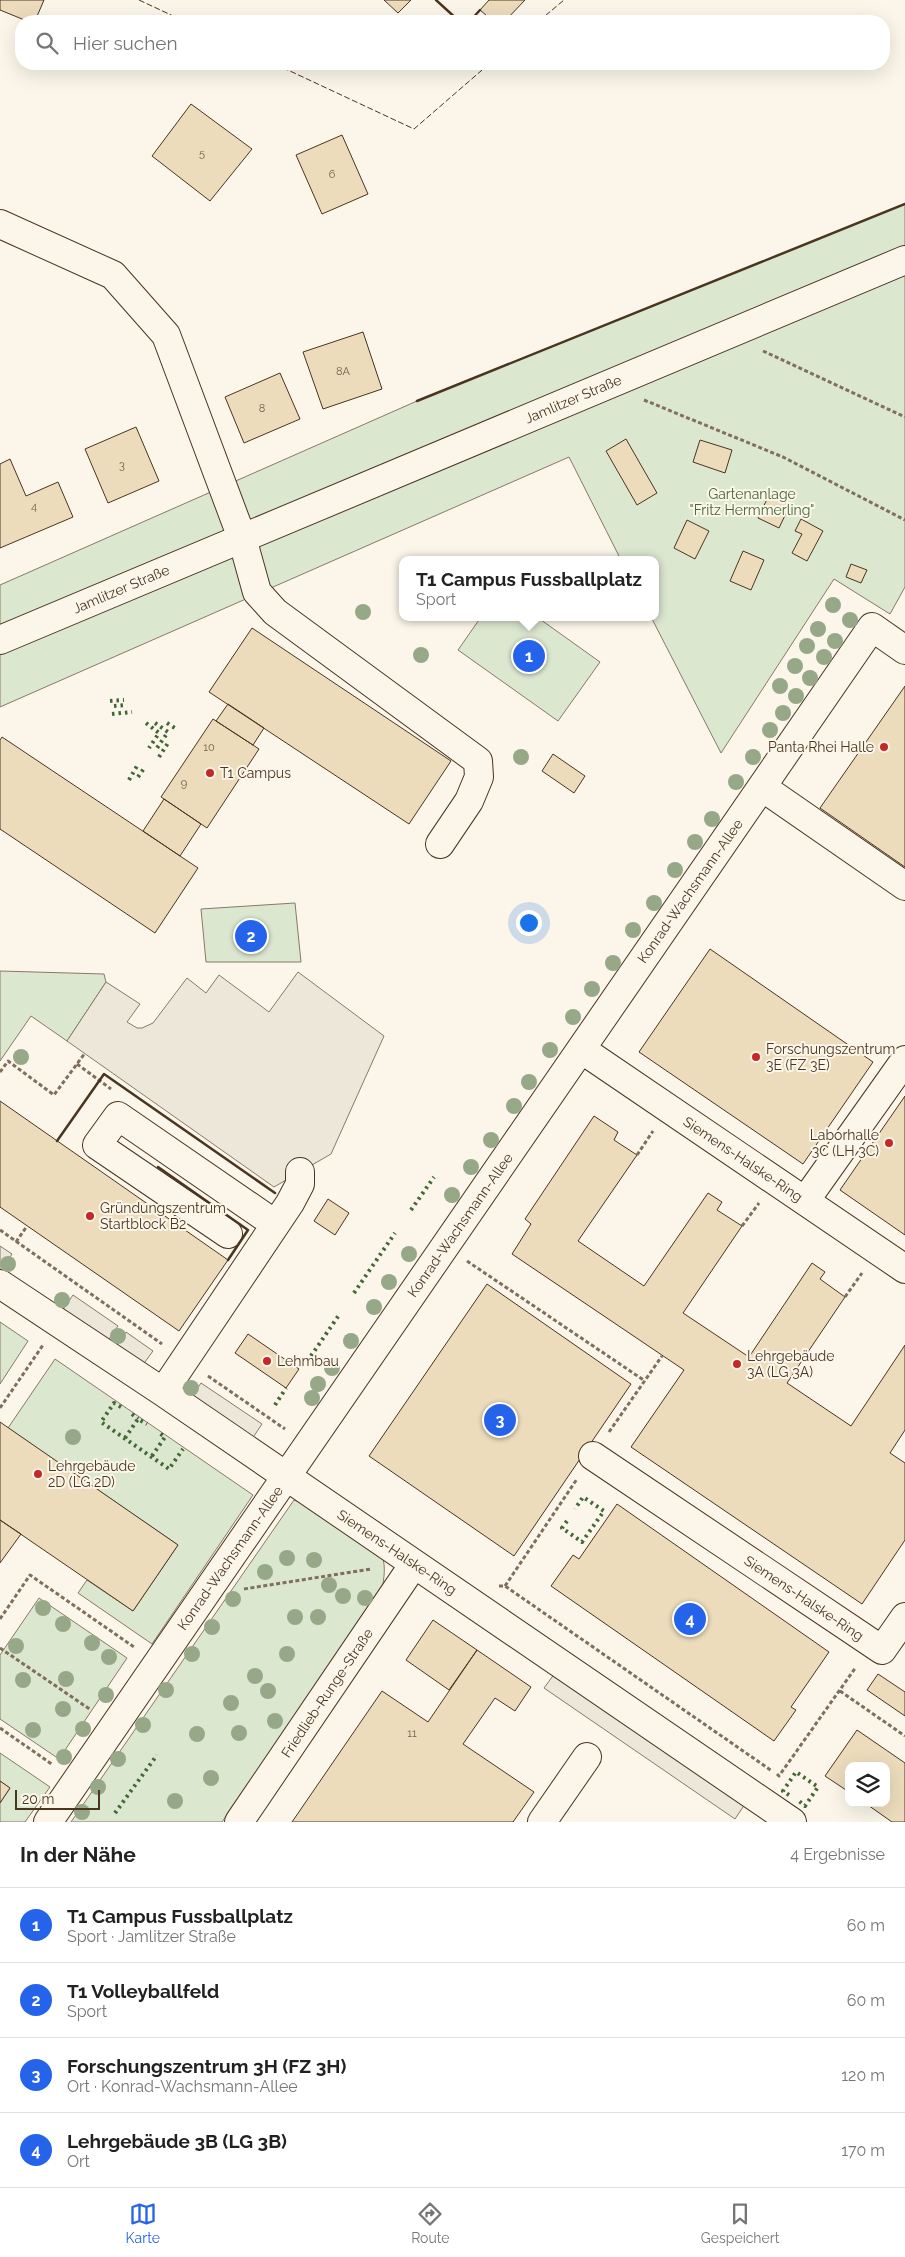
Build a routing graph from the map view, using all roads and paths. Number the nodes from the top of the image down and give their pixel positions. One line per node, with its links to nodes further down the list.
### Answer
1 (0, 224): 7 (street)
2 (905, 260): 3 (street, Jamlitzer Straße)
3 (728, 334): 4 (street, Jamlitzer Straße); 5 (path)
4 (606, 385): 6 (path); 7 (street, Jamlitzer Straße)
5 (905, 417)
6 (905, 520)
7 (242, 538): 8 (street, Jamlitzer Straße); 11 (street)
8 (0, 640)
9 (905, 650): 10 (street, Konrad-Wachsmann-Allee)
10 (762, 788): 12 (street); 13 (street, Konrad-Wachsmann-Allee)
11 (440, 844)
12 (905, 886)
13 (581, 1049): 20 (street, Siemens-Halske-Ring); 25 (street, Konrad-Wachsmann-Allee)
14 (84, 1053): 16 (path)
15 (905, 1060): 20 (street)
16 (77, 1064): 17 (path); 18 (path)
17 (0, 1072)
18 (100, 1080)
19 (300, 1172): 21 (street)
20 (805, 1201): 26 (street, Siemens-Halske-Ring)
21 (275, 1224): 24 (street); 30 (street)
22 (27, 1226): 23 (path)
23 (0, 1230)
24 (228, 1234)
25 (445, 1247): 29 (path); 33 (street, Konrad-Wachsmann-Allee)
26 (905, 1269)
27 (0, 1284): 30 (street, Siemens-Halske-Ring)
28 (44, 1344): 31 (path)
29 (644, 1381)
30 (163, 1392): 33 (street, Siemens-Halske-Ring)
31 (0, 1408)
32 (592, 1456): 39 (street, Siemens-Halske-Ring)
33 (286, 1477): 34 (street, Siemens-Halske-Ring); 36 (street, Konrad-Wachsmann-Allee)
34 (414, 1564): 36 (path); 49 (street, Friedlieb-Runge-Straße); 51 (street, Siemens-Halske-Ring)
35 (496, 1586): 42 (path)
36 (204, 1596): 41 (street, Konrad-Wachsmann-Allee)
37 (905, 1617): 39 (street, Siemens-Halske-Ring)
38 (0, 1619): 41 (path)
39 (872, 1643): 42 (path)
40 (0, 1648): 43 (path)
41 (157, 1663): 43 (street, Konrad-Wachsmann-Allee)
42 (840, 1691): 45 (path)
43 (114, 1726): 47 (street, Konrad-Wachsmann-Allee)
44 (0, 1728): 47 (path)
45 (905, 1736)
46 (587, 1757): 50 (street)
47 (76, 1781): 48 (street, Konrad-Wachsmann-Allee)
48 (48, 1822)
49 (239, 1822)
50 (542, 1822)
51 (792, 1822)

